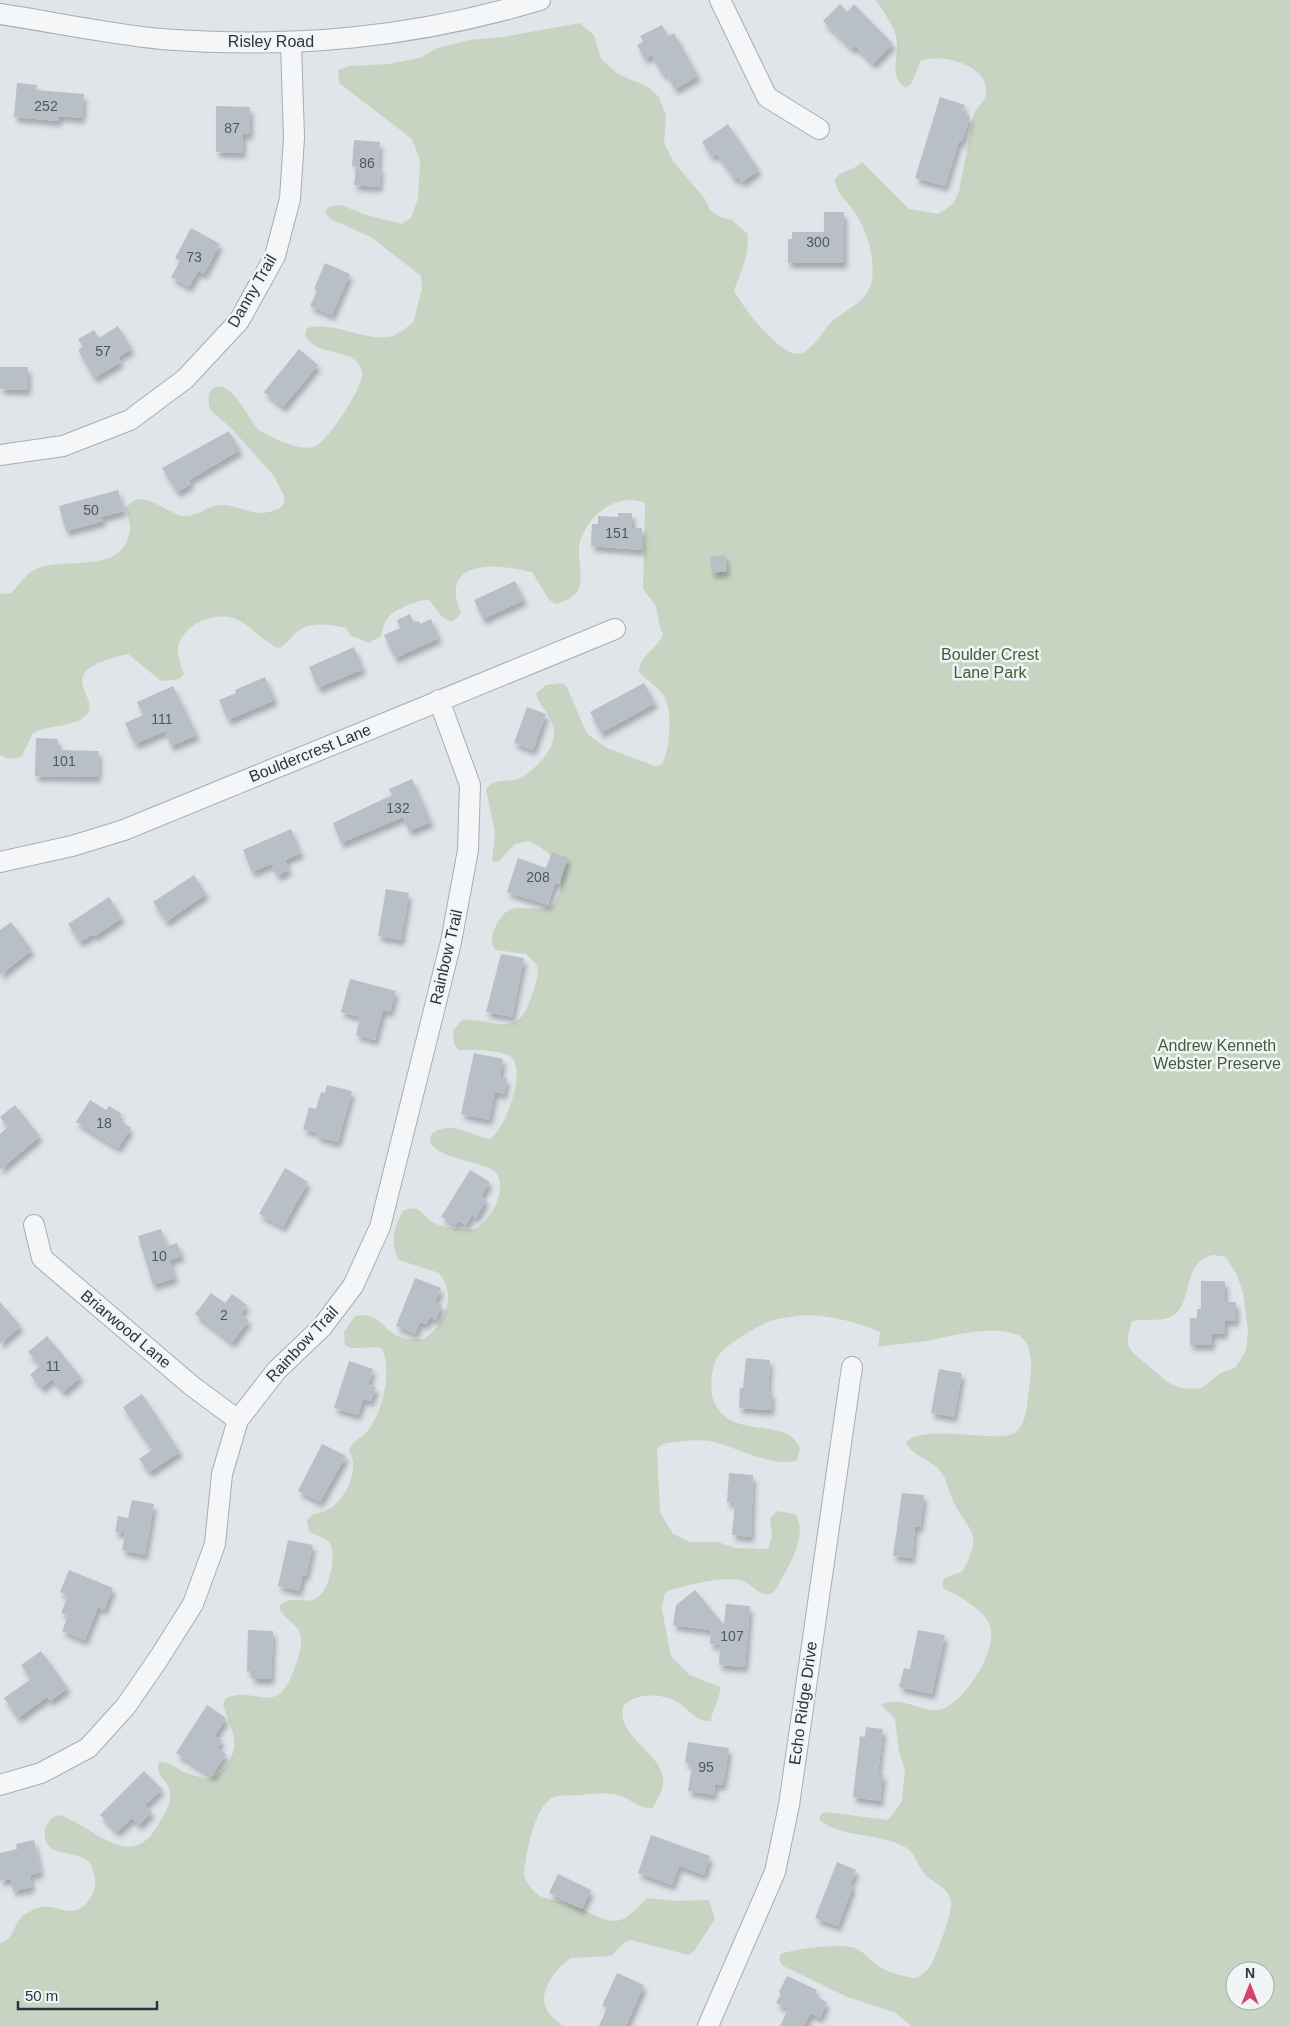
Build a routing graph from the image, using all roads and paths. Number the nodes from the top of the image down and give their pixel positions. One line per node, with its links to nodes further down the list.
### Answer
1 (540, 0): 4 (street, Risley Road)
2 (720, 0): 5 (street)
3 (0, 14): 4 (street, Risley Road)
4 (291, 43): 6 (street, Danny Trail)
5 (819, 129)
6 (0, 455)
7 (615, 629): 8 (street, Bouldercrest Lane)
8 (439, 700): 9 (street, Bouldercrest Lane); 12 (street, Rainbow Trail)
9 (0, 862)
10 (34, 1225): 12 (street, Briarwood Lane)
11 (852, 1367): 14 (street, Echo Ridge Drive)
12 (238, 1420): 13 (street, Rainbow Trail)
13 (0, 1785)
14 (708, 2026)

